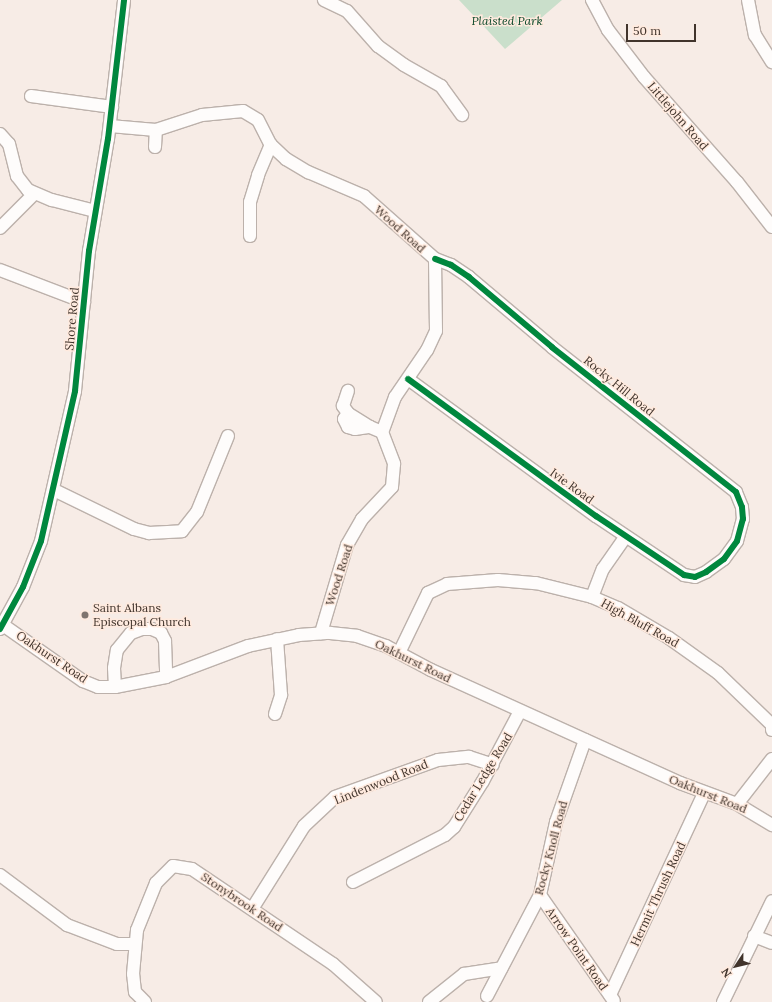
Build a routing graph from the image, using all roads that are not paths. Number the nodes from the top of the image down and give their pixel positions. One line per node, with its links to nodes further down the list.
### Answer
1 (124, 0): 7 (street, Shore Road)
2 (324, 0): 8 (street)
3 (592, 0): 16 (street, Littlejohn Road)
4 (748, 0): 5 (street)
5 (772, 62)
6 (31, 96): 7 (street)
7 (112, 107): 9 (street, Shore Road)
8 (462, 115)
9 (110, 126): 10 (street, Wood Road); 15 (street, Shore Road)
10 (156, 130): 12 (street, Wood Road); 13 (street)
11 (0, 134): 14 (street)
12 (271, 144): 18 (street); 19 (street, Wood Road)
13 (155, 146)
14 (34, 194): 15 (street); 17 (street)
15 (95, 211): 21 (street, Shore Road)
16 (772, 227)
17 (0, 228)
18 (250, 236)
19 (435, 259): 22 (street, Wood Road); 28 (street, Rocky Hill Road)
20 (0, 270): 21 (street)
21 (84, 302): 26 (street, Shore Road)
22 (408, 379): 24 (street, Wood Road); 27 (street, Ivie Road)
23 (348, 391): 24 (street)
24 (382, 432): 31 (street, Wood Road)
25 (228, 436): 26 (street)
26 (54, 490): 30 (street, Shore Road)
27 (625, 537): 28 (street, Ivie Road); 29 (street)
28 (729, 554)
29 (592, 597): 33 (street, High Bluff Road); 38 (street, High Bluff Road)
30 (1, 627): 35 (street, Oakhurst Road)
31 (321, 633): 32 (street, Oakhurst Road); 33 (street, Oakhurst Road)
32 (277, 639): 34 (street, Oakhurst Road); 37 (street)
33 (399, 653): 36 (street, Oakhurst Road)
34 (166, 677): 35 (street, Oakhurst Road); 35 (street)
35 (115, 687)
36 (520, 711): 40 (street, Oakhurst Road); 42 (street, Cedar Ledge Road)
37 (275, 714)
38 (772, 725): 39 (street)
39 (772, 730)
40 (586, 740): 43 (street, Oakhurst Road); 48 (street, Rocky Knoll Road)
41 (772, 759): 44 (street)
42 (493, 765): 47 (street, Cedar Ledge Road); 50 (street, Lindenwood Road)
43 (704, 793): 44 (street, Oakhurst Road); 56 (street, Hermit Thrush Road)
44 (737, 804): 45 (street, Oakhurst Road)
45 (772, 825)
46 (0, 875): 53 (street)
47 (354, 882)
48 (540, 895): 54 (street, Rocky Knoll Road); 56 (street, Arrow Point Road)
49 (772, 901): 51 (street)
50 (252, 909): 53 (street, Stonybrook Road); 58 (street, Stonybrook Road)
51 (754, 936): 52 (street); 60 (street)
52 (772, 943)
53 (135, 944): 57 (street, Stonybrook Road)
54 (502, 968): 55 (street, Rocky Knoll Road); 59 (street)
55 (487, 996)
56 (612, 999)
57 (145, 1002)
58 (376, 1002)
59 (429, 1002)
60 (723, 1002)

